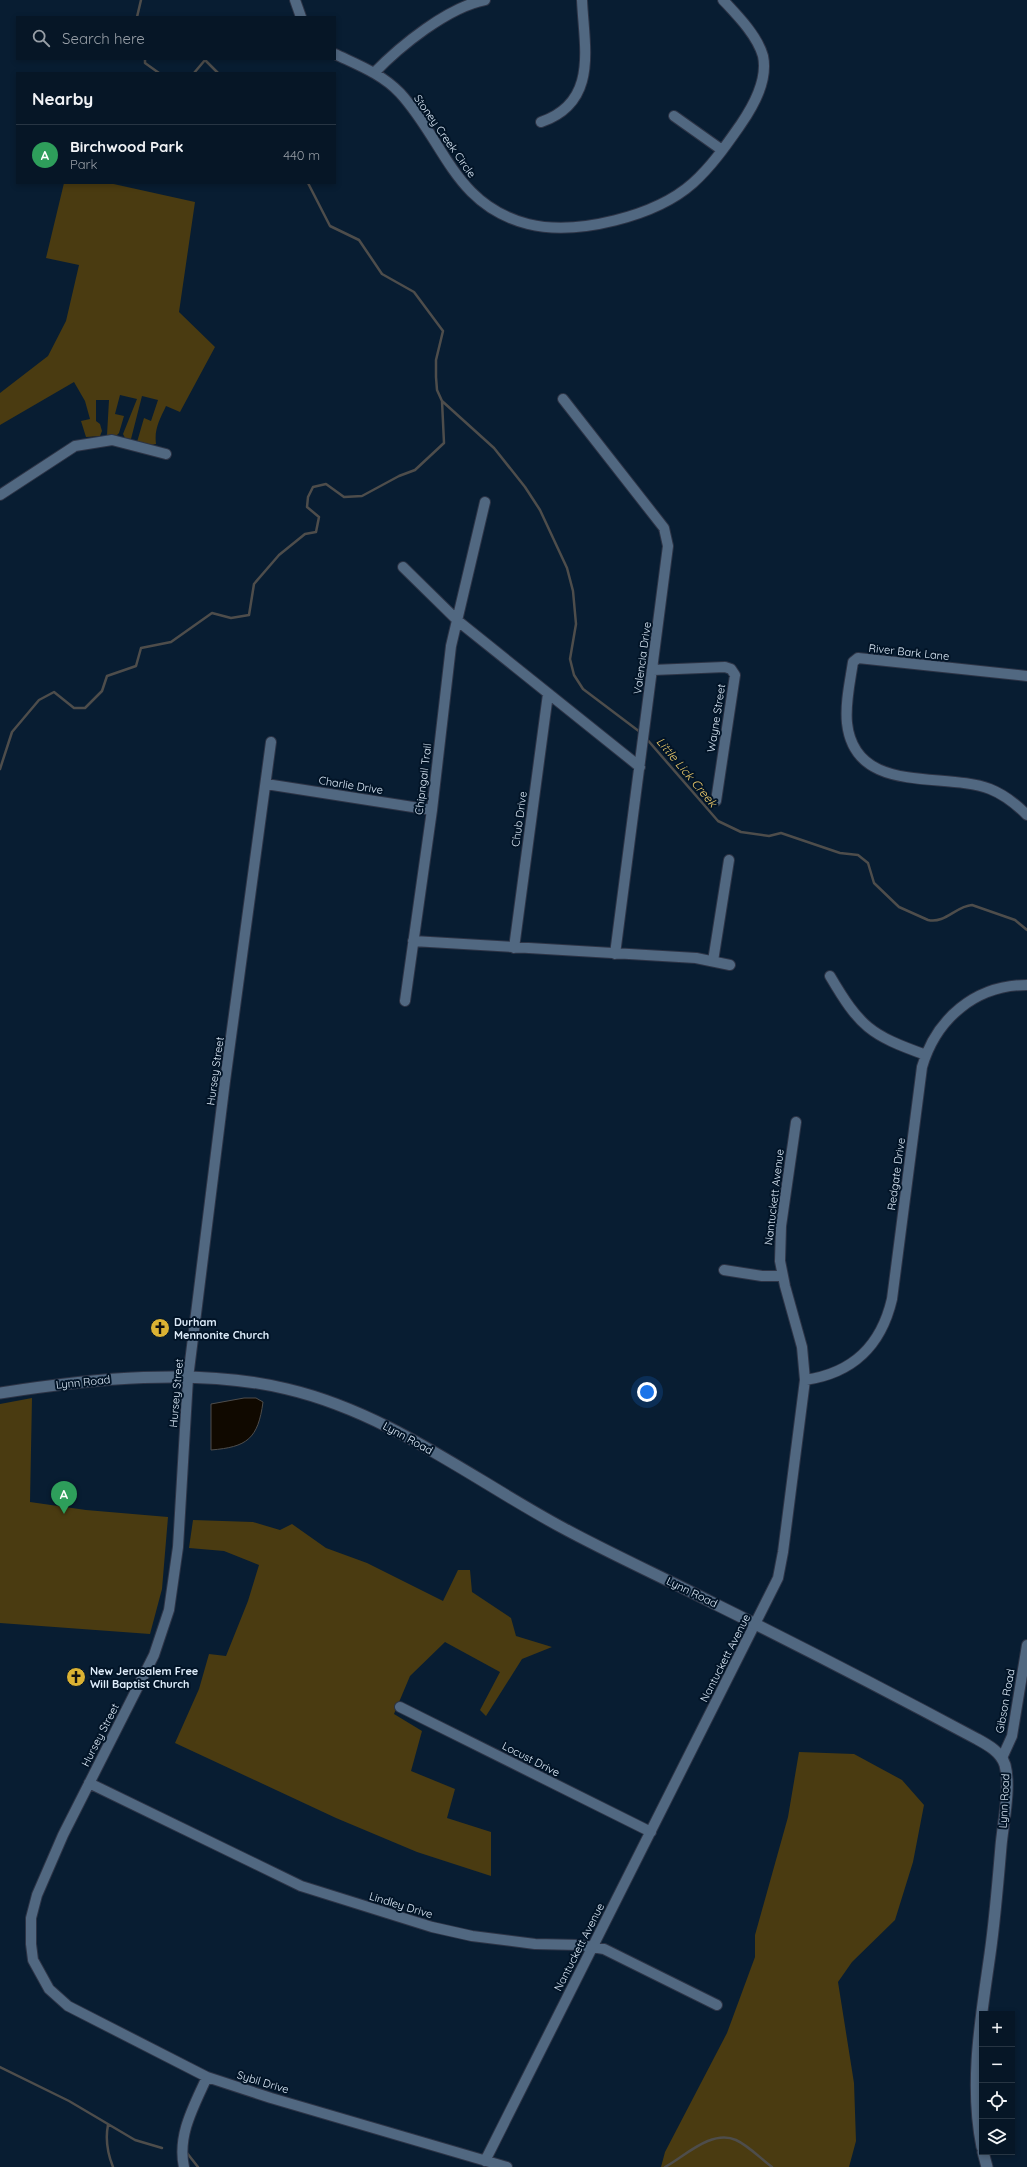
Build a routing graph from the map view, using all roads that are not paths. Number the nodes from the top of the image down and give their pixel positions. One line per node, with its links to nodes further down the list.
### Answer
1 (295, 0): 6 (street)
2 (485, 0): 5 (street)
3 (582, 0): 10 (street)
4 (723, 0): 11 (street, Stoney Creek Circle)
5 (473, 1): 8 (street)
6 (301, 16)
7 (336, 54): 8 (street, Stoney Creek Circle)
8 (374, 73): 11 (street, Stoney Creek Circle)
9 (674, 116): 11 (street)
10 (542, 122)
11 (722, 150)
12 (563, 399): 18 (street, Valencia Drive)
13 (166, 454): 14 (street)
14 (0, 495)
15 (485, 502): 17 (street, Chipngail Trail)
16 (402, 567): 17 (street)
17 (458, 621): 20 (street); 25 (street, Chipngail Trail)
18 (653, 670): 22 (street, Valencia Drive); 24 (street, Wayne Street)
19 (1027, 676): 26 (street, River Bark Lane)
20 (548, 694): 22 (street); 29 (street, Chub Drive)
21 (272, 742): 23 (street, Hursey Street)
22 (640, 767): 30 (street, Valencia Drive)
23 (266, 784): 25 (street, Charlie Drive); 40 (street, Hursey Street)
24 (716, 801)
25 (432, 810): 28 (street, Chipngail Trail)
26 (1027, 815)
27 (729, 860): 31 (street)
28 (413, 941): 29 (street); 35 (street, Chipngail Trail)
29 (514, 948): 30 (street)
30 (615, 954): 31 (street)
31 (713, 961): 32 (street)
32 (730, 965)
33 (830, 976): 36 (street)
34 (1027, 985): 36 (street, Redgate Drive)
35 (405, 1001)
36 (926, 1055): 41 (street, Redgate Drive)
37 (796, 1122): 39 (street, Nantuckett Avenue)
38 (724, 1270): 39 (street)
39 (782, 1276): 41 (street, Nantuckett Avenue)
40 (188, 1378): 42 (street, Lynn Road); 43 (street, Lynn Road); 47 (street, Hursey Street)
41 (805, 1380): 43 (street, Nantuckett Avenue)
42 (0, 1393)
43 (755, 1624): 46 (street, Lynn Road); 48 (street, Nantuckett Avenue)
44 (1027, 1645): 46 (street, Gibson Road)
45 (400, 1707): 48 (street, Locust Drive)
46 (1002, 1758): 53 (street, Lynn Road)
47 (89, 1782): 49 (street, Lindley Drive); 50 (street, Hursey Street)
48 (650, 1832): 49 (street, Nantuckett Avenue)
49 (593, 1947): 51 (street, Lindley Drive); 55 (street, Nantuckett Avenue)
50 (38, 1971): 52 (street, Sybil Drive)
51 (717, 2005)
52 (207, 2076): 55 (street, Sybil Drive); 56 (street)
53 (979, 2119)
54 (984, 2155): 58 (street)
55 (485, 2161): 57 (street, Sybil Drive)
56 (184, 2167)
57 (507, 2167)
58 (987, 2167)

